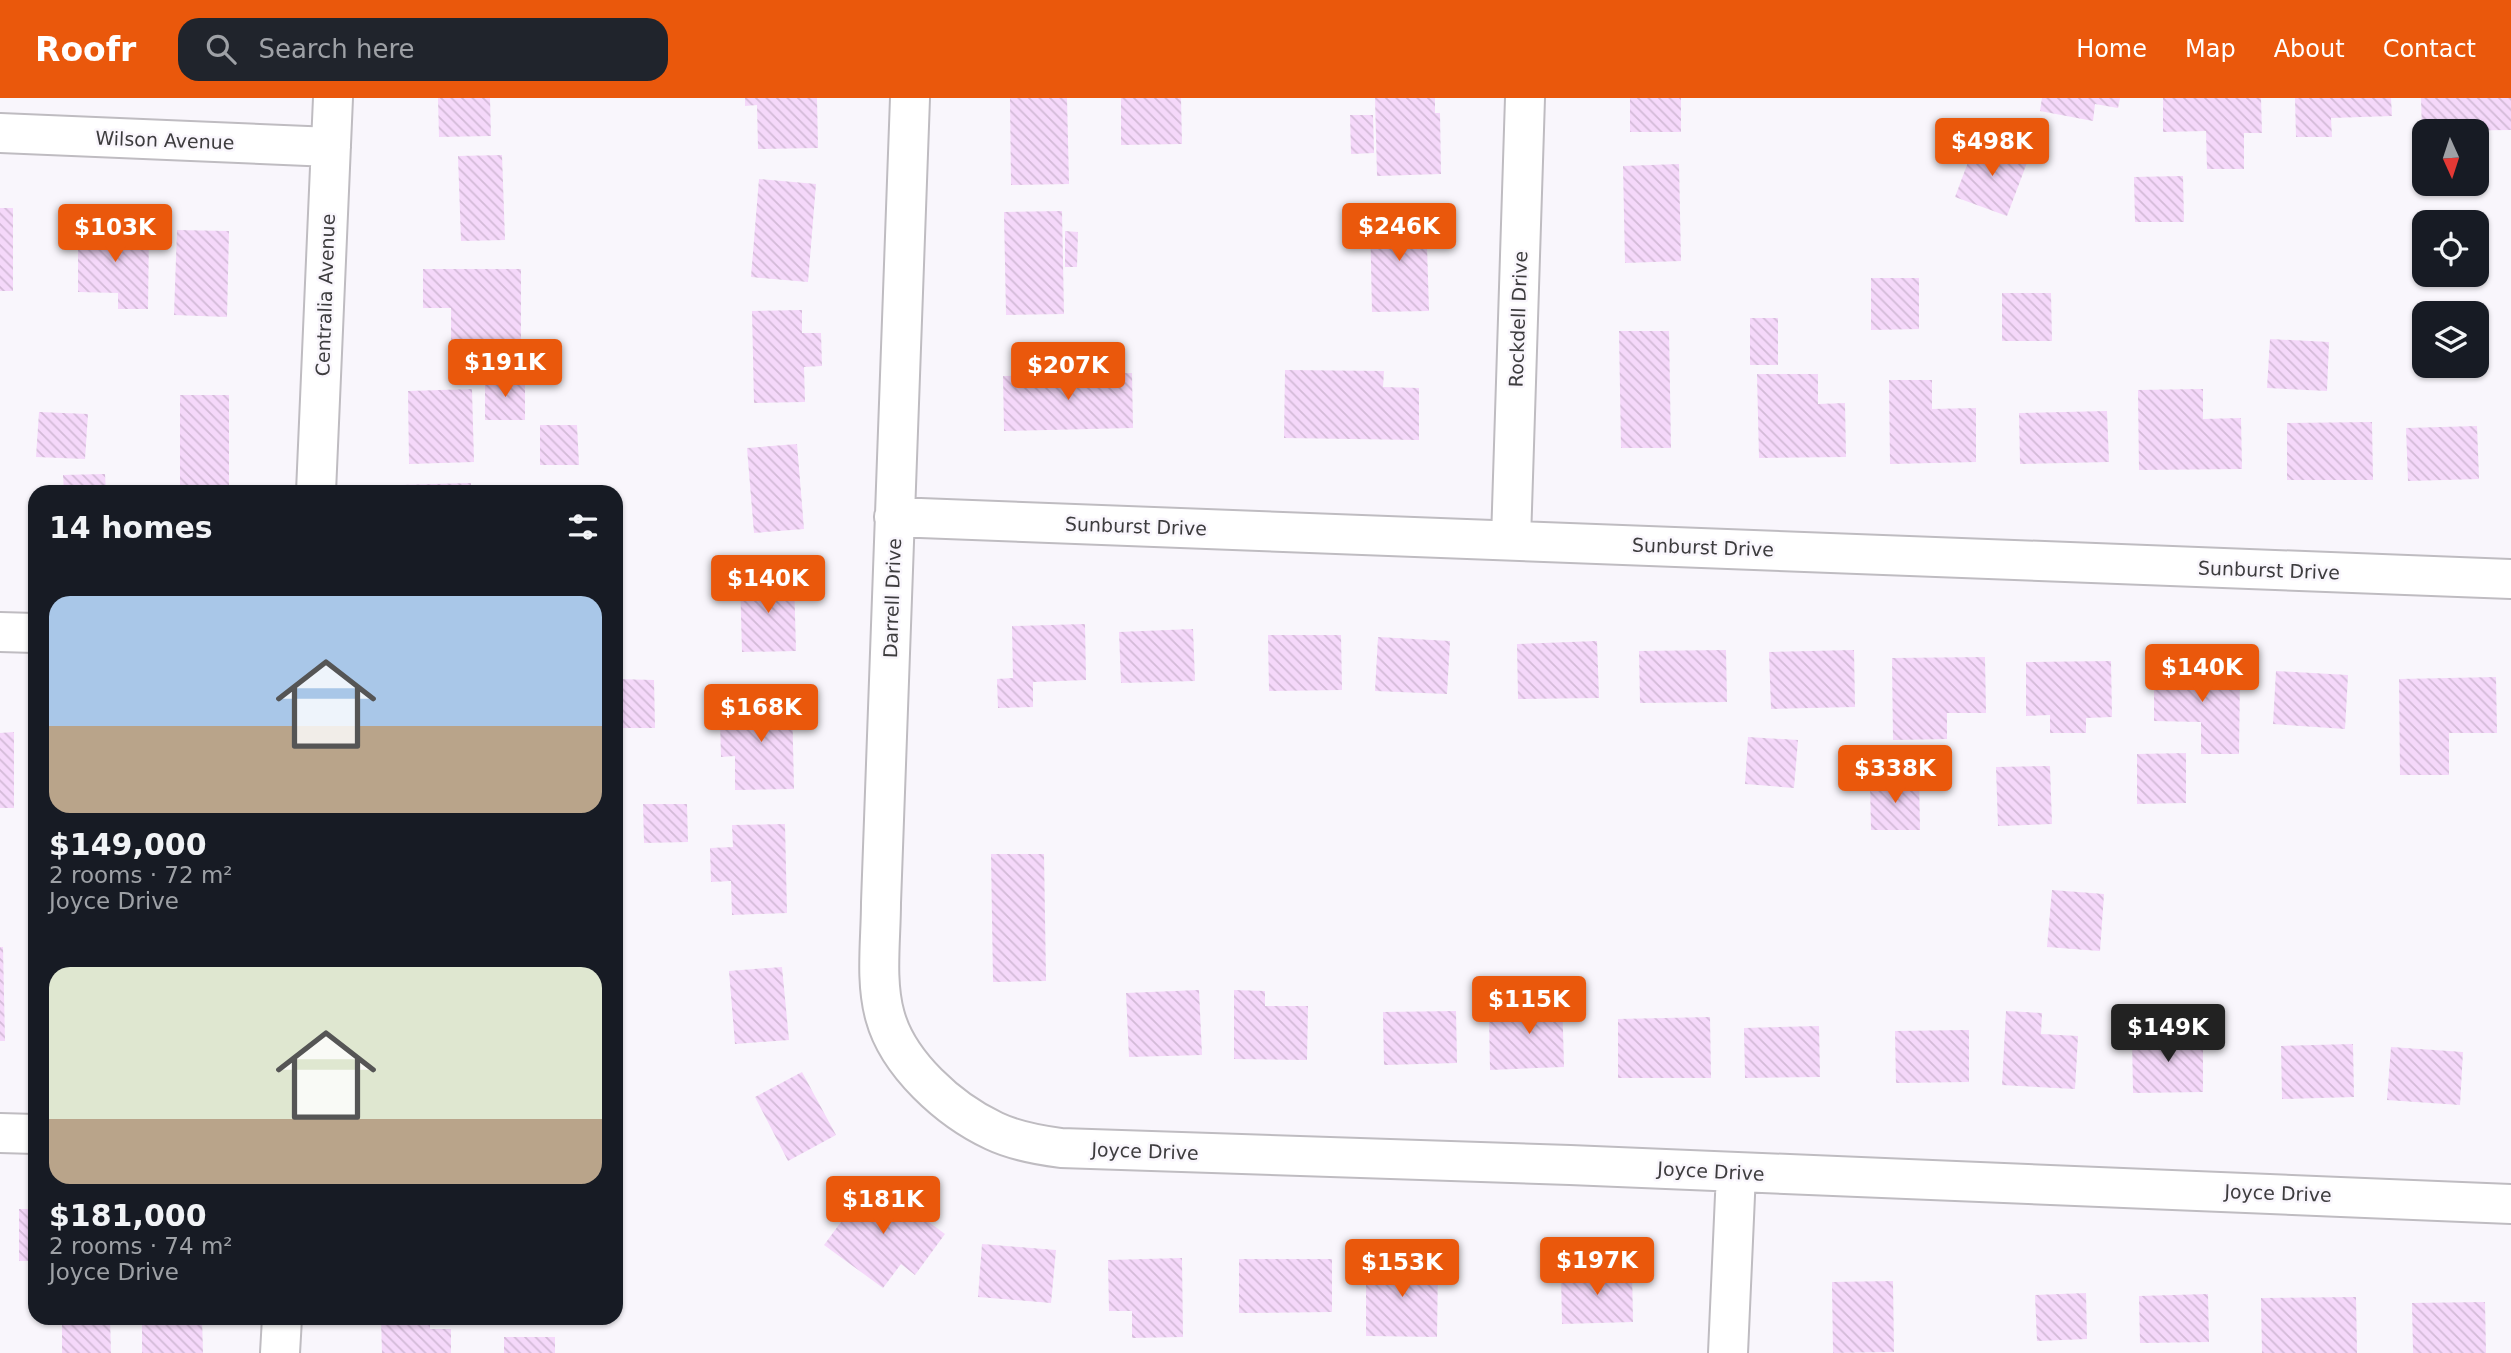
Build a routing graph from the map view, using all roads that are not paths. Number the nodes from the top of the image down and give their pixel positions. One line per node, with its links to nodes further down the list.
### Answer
1 (333, 98): 5 (street, Centralia Avenue)
2 (910, 98): 7 (street, Darrell Drive)
3 (1525, 98): 8 (street, Rockdell Drive)
4 (0, 133): 5 (street, Wilson Avenue)
5 (331, 147): 6 (street, Centralia Avenue)
6 (316, 485)
7 (894, 517): 8 (street, Sunburst Drive); 12 (street, Darrell Drive)
8 (1511, 540): 9 (street, Sunburst Drive)
9 (2511, 579)
10 (0, 632): 11 (street)
11 (28, 633)
12 (929, 1084): 15 (street, Joyce Drive)
13 (0, 1133): 14 (street)
14 (28, 1134)
15 (1736, 1172): 16 (street, Joyce Drive); 19 (street)
16 (2511, 1204)
17 (282, 1325): 18 (street)
18 (280, 1353)
19 (1728, 1353)

